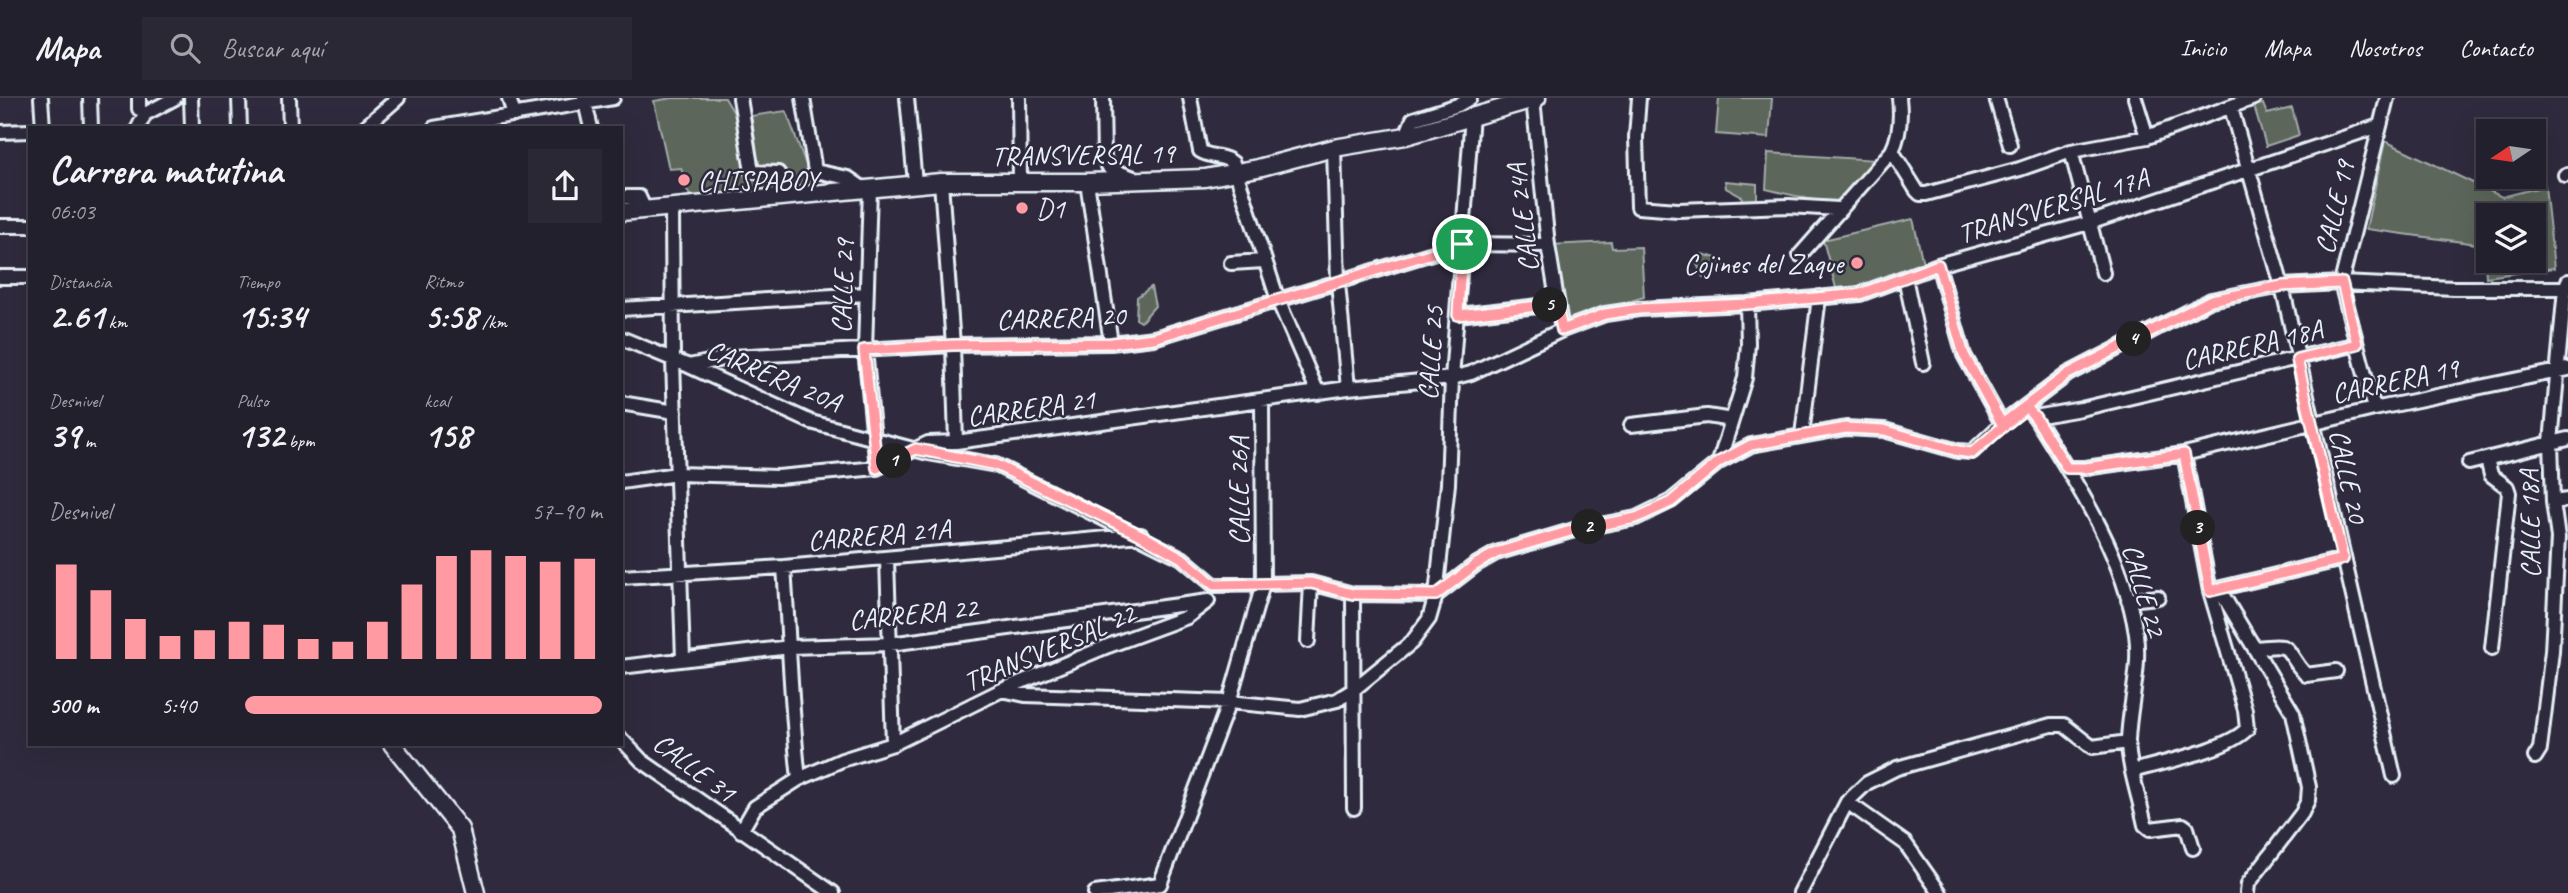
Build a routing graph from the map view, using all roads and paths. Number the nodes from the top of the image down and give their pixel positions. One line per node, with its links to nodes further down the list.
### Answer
1 (41, 98): 28 (street)
2 (90, 98): 29 (street)
3 (175, 98): 30 (street)
4 (191, 98): 31 (street)
5 (239, 98): 32 (street)
6 (289, 98): 33 (street)
7 (509, 98): 26 (street)
8 (613, 98): 24 (street)
9 (740, 98): 55 (street)
10 (803, 98): 53 (street)
11 (907, 98): 52 (street)
12 (1019, 98): 50 (street)
13 (1103, 98): 48 (street)
14 (1190, 98): 47 (street)
15 (1470, 98): 40 (street)
16 (1639, 98): 57 (street)
17 (1899, 98): 44 (street)
18 (1996, 98): 42 (street)
19 (2135, 98): 41 (street)
20 (2254, 98): 25 (street)
21 (2387, 98): 37 (street, CALLE 19)
22 (395, 99): 34 (street)
23 (1535, 99): 27 (main road, TRANSVERSAL 19); 64 (street, CALLE 24A)
24 (585, 100): 26 (street); 36 (street)
25 (2231, 108): 41 (street); 46 (street, CALLE 20)
26 (514, 115): 35 (street)
27 (1472, 115): 40 (main road, TRANSVERSAL 19); 63 (street, CALLE 25)
28 (43, 126)
29 (91, 126)
30 (139, 126)
31 (192, 126)
32 (240, 126)
33 (290, 126)
34 (366, 126)
35 (446, 126)
36 (591, 126)
37 (2379, 126): 46 (street, TRANSVERSAL 17A); 74 (street, CALLE 19)
38 (28, 131): 39 (street)
39 (0, 132)
40 (1406, 136): 43 (main road, TRANSVERSAL 19)
41 (2147, 136): 45 (street)
42 (2010, 145)
43 (1334, 148): 47 (main road, TRANSVERSAL 19); 73 (street)
44 (1892, 150): 45 (street); 57 (street)
45 (2071, 151): 60 (street)
46 (2250, 170): 60 (street, TRANSVERSAL 17A); 76 (street, CALLE 20)
47 (1237, 173): 48 (main road, TRANSVERSAL 19); 66 (street)
48 (1140, 181): 51 (main road, TRANSVERSAL 19)
49 (941, 182): 50 (main road, TRANSVERSAL 19); 52 (main road, TRANSVERSAL 19); 89 (street)
50 (1020, 182): 51 (main road, TRANSVERSAL 19)
51 (1087, 182): 87 (street)
52 (915, 183): 53 (main road, TRANSVERSAL 19)
53 (867, 189): 55 (main road, TRANSVERSAL 19); 77 (street, CALLE 29)
54 (623, 197): 58 (street)
55 (794, 197): 56 (main road, TRANSVERSAL 19)
56 (672, 208): 58 (main road, TRANSVERSAL 19); 82 (street)
57 (1838, 209): 65 (street)
58 (645, 210): 59 (main road, TRANSVERSAL 19)
59 (623, 212)
60 (2089, 223): 68 (street, TRANSVERSAL 17A); 69 (street)
61 (0, 226): 62 (street)
62 (28, 226)
63 (1462, 244): 64 (street, CARRERA 20); 73 (street, CARRERA 20); 84 (street, CALLE 25)
64 (1548, 245): 80 (street, CALLE 24A)
65 (1800, 255)
66 (1264, 261): 67 (street); 79 (street)
67 (1231, 263)
68 (1938, 265): 71 (street, TRANSVERSAL 17A); 106 (street)
69 (2102, 273)
70 (0, 277): 72 (street)
71 (1905, 277): 78 (street, TRANSVERSAL 17A); 93 (street)
72 (28, 278)
73 (1338, 283): 79 (street, CARRERA 20); 97 (street)
74 (2342, 283): 75 (street); 76 (street); 88 (street, CALLE 19)
75 (2567, 285): 95 (street, CALLE 18A)
76 (2282, 286): 91 (street, CALLE 20); 101 (street)
77 (866, 294): 82 (street); 90 (street, CALLE 29)
78 (1819, 298): 81 (street, TRANSVERSAL 17A); 109 (street)
79 (1278, 300): 87 (street, CARRERA 20); 98 (street)
80 (1557, 304): 84 (street); 85 (street, CALLE 24A)
81 (1747, 304): 85 (street, TRANSVERSAL 17A); 105 (street)
82 (672, 305): 83 (street); 92 (street)
83 (623, 309)
84 (1458, 315): 96 (street, CALLE 25)
85 (1562, 330): 96 (street, CARRERA 21)
86 (623, 339): 92 (street, CARRERA 20A)
87 (1111, 343): 89 (street, CARRERA 20)
88 (2357, 344): 91 (street, CARRERA 18A); 102 (street, CALLE 19)
89 (953, 345): 90 (street, CARRERA 20); 112 (street)
90 (864, 350): 94 (street, CARRERA 20); 110 (street, CALLE 29)
91 (2297, 359): 104 (street, CARRERA 18A); 107 (street, CALLE 20)
92 (673, 361): 94 (street, CARRERA 20A); 103 (street)
93 (1923, 363)
94 (689, 366): 110 (street, CARRERA 20A)
95 (2563, 370): 102 (street, CARRERA 19); 113 (street, CALLE 18A)
96 (1452, 378): 97 (street, CARRERA 21); 136 (street, CALLE 25)
97 (1348, 388): 98 (street, CARRERA 21)
98 (1318, 393): 99 (street, CARRERA 21)
99 (1262, 400): 112 (street, CARRERA 21); 132 (street, CALLE 26A)
100 (623, 403): 103 (street)
101 (2026, 407): 104 (street, CALLE 22); 106 (street)
102 (2374, 409): 107 (street, CARRERA 19)
103 (675, 412): 121 (street)
104 (2035, 417): 120 (street, CALLE 22)
105 (1732, 420): 108 (street); 117 (street)
106 (2002, 424): 109 (street)
107 (2313, 424): 115 (street, CARRERA 19); 127 (street, CALLE 20)
108 (1631, 425)
109 (1802, 435): 117 (street)
110 (874, 438): 114 (street, CARRERA 20A); 119 (street, CALLE 29)
111 (2568, 439): 113 (street)
112 (956, 442): 114 (street, CARRERA 21)
113 (2551, 442): 116 (street); 124 (street, CALLE 18A)
114 (916, 449): 119 (street, CARRERA 21); 125 (street, CARRERA 20A)
115 (2184, 454): 120 (street, CARRERA 19); 134 (street)
116 (2487, 459): 118 (street); 143 (street)
117 (1719, 462): 136 (street)
118 (2469, 463)
119 (877, 468): 121 (street, CARRERA 21)
120 (2067, 468): 138 (street, CALLE 22)
121 (677, 474): 122 (street, CARRERA 21); 129 (street)
122 (623, 482)
123 (2568, 500): 124 (street)
124 (2553, 502): 155 (street, CALLE 18A)
125 (1141, 535): 126 (street, CARRERA 21A); 133 (street, CARRERA 20A)
126 (887, 559): 128 (street, CARRERA 21A); 141 (street)
127 (2343, 559): 134 (street); 157 (street, CALLE 20)
128 (783, 567): 129 (street, CARRERA 21A); 142 (street)
129 (681, 574): 130 (street, CARRERA 21A); 145 (street)
130 (623, 577)
131 (1311, 583): 132 (street); 135 (street); 140 (street)
132 (1263, 584): 133 (street); 150 (street, CALLE 26A)
133 (1214, 585): 139 (street)
134 (2214, 590): 144 (street); 156 (street)
135 (1353, 594): 136 (street); 149 (street)
136 (1436, 595): 149 (street)
137 (2158, 597): 138 (street)
138 (2128, 600): 152 (street, CALLE 22)
139 (1208, 601): 141 (street, CARRERA 22); 148 (street, TRANSVERSAL 22)
140 (1308, 642)
141 (890, 644): 142 (street, CARRERA 22); 153 (street)
142 (790, 647): 145 (street, CARRERA 22); 158 (street)
143 (2491, 648)
144 (2255, 649): 147 (street); 168 (street)
145 (683, 659): 146 (street, CARRERA 22)
146 (623, 667)
147 (2336, 671)
148 (1002, 690): 150 (street); 153 (street, TRANSVERSAL 22)
149 (1353, 690): 150 (street); 160 (street)
150 (1229, 702): 165 (street, CALLE 26A)
151 (623, 741): 161 (street, CALLE 31)
152 (2128, 743): 156 (street, CALLE 22); 159 (street)
153 (893, 744): 158 (street, TRANSVERSAL 22)
154 (394, 746): 163 (main road)
155 (2535, 757)
156 (2133, 771): 162 (street, CALLE 22)
157 (2394, 776)
158 (799, 779): 161 (street, TRANSVERSAL 22)
159 (1847, 802): 166 (street); 167 (street)
160 (1354, 808)
161 (741, 831): 164 (street, CALLE 31)
162 (2193, 848)
163 (476, 893)
164 (833, 893)
165 (1095, 893)
166 (1800, 893)
167 (1940, 893)
168 (2247, 893)

